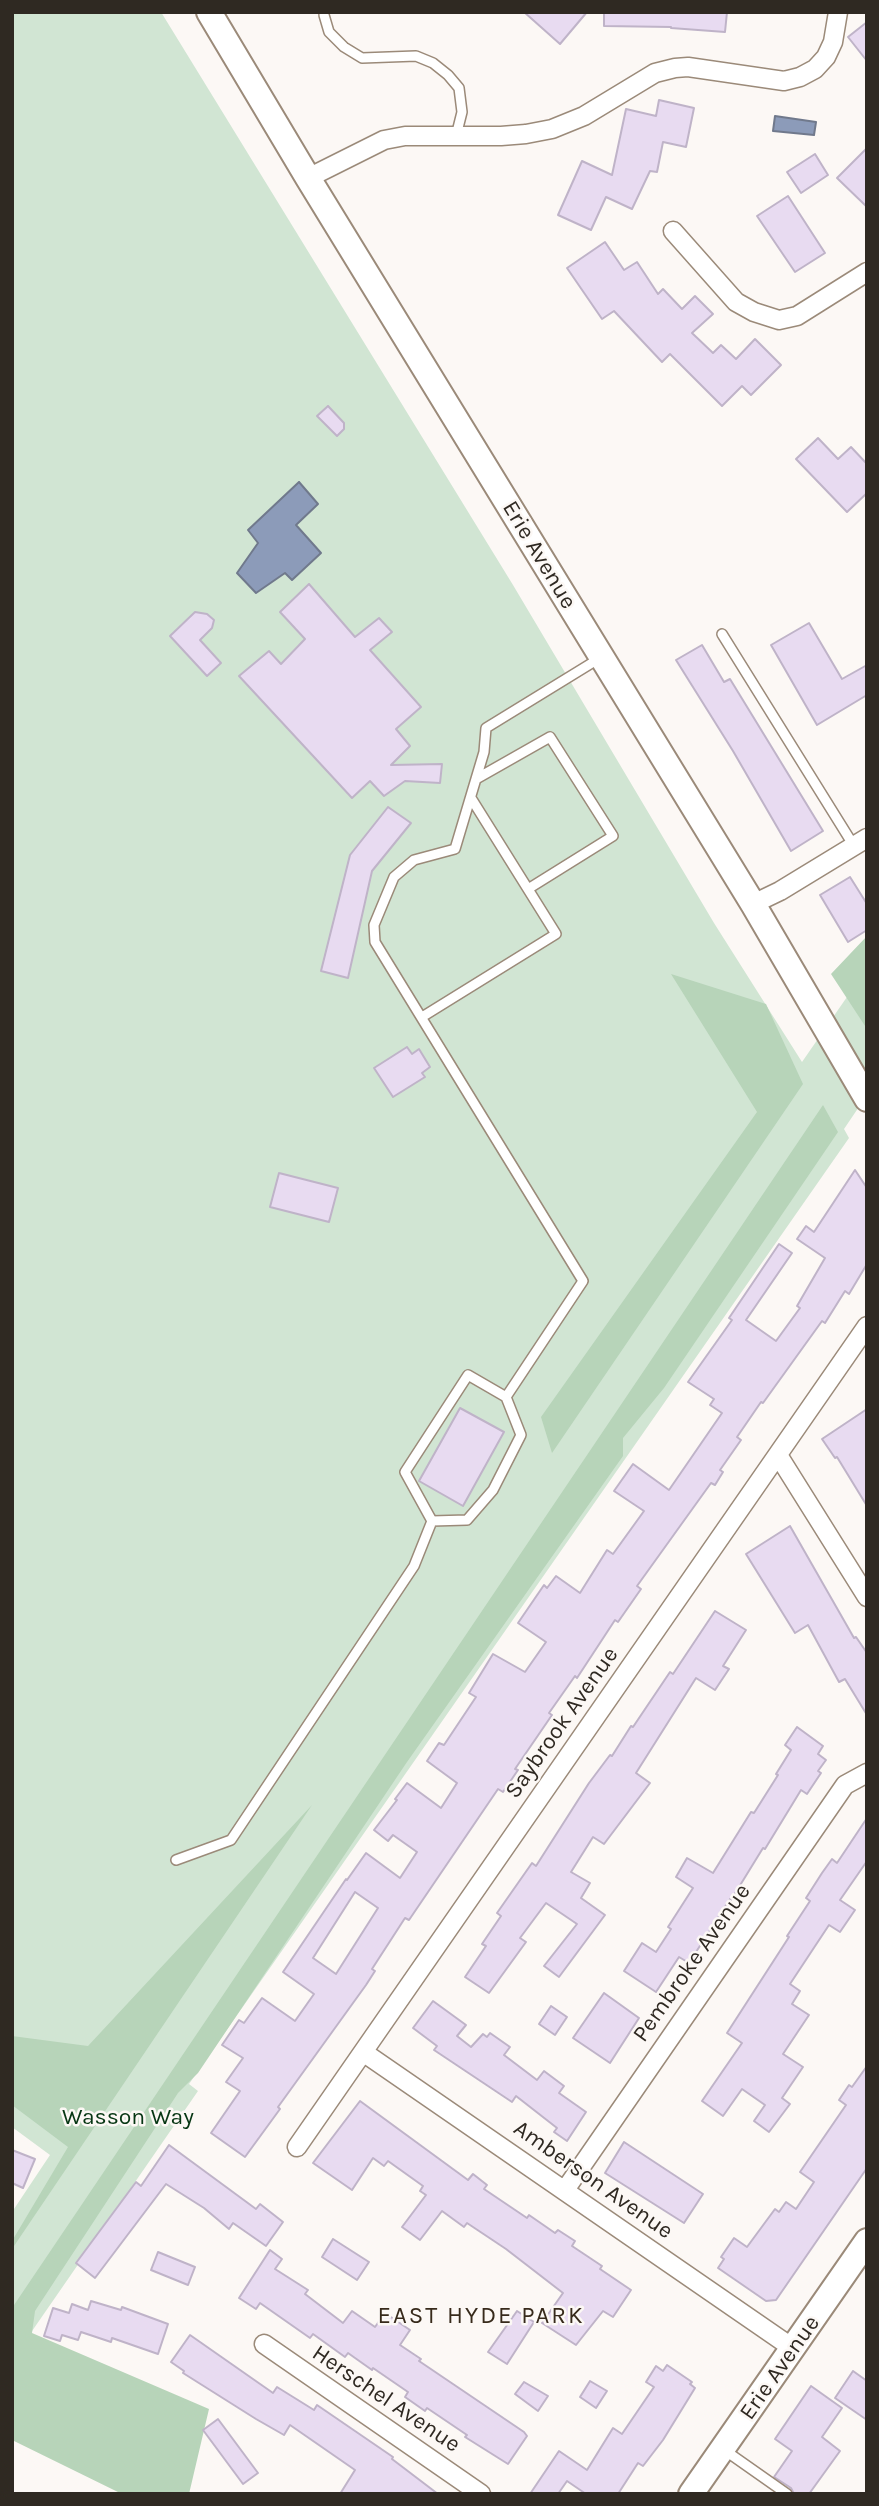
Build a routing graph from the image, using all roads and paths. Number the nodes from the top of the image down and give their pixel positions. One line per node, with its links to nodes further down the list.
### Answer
1 (209, 12): 5 (street, Erie Avenue)
2 (838, 12): 4 (street)
3 (324, 15): 4 (lane)
4 (456, 136): 5 (street)
5 (308, 178): 9 (street, Erie Avenue)
6 (673, 231): 7 (street)
7 (867, 272)
8 (722, 634): 12 (lane)
9 (602, 657): 10 (lane); 14 (street, Erie Avenue)
10 (476, 779): 11 (lane); 13 (lane)
11 (471, 798): 13 (lane); 15 (lane)
12 (861, 842): 14 (street)
13 (528, 889): 15 (lane)
14 (753, 904): 16 (street, Erie Avenue)
15 (422, 1017): 18 (lane)
16 (867, 1100)
17 (867, 1326): 19 (street, Saybrook Avenue)
18 (506, 1396): 20 (lane); 20 (lane)
19 (778, 1455): 21 (street); 24 (street, Saybrook Avenue)
20 (432, 1521): 23 (lane)
21 (867, 1597)
22 (867, 1773): 26 (street, Pembroke Avenue)
23 (176, 1860)
24 (363, 2052): 25 (street, Saybrook Avenue); 26 (street, Amberson Avenue)
25 (297, 2147)
26 (565, 2190): 29 (street, Amberson Avenue)
27 (867, 2241): 29 (street, Erie Avenue)
28 (264, 2344): 31 (street, Herschel Avenue)
29 (794, 2348): 30 (street, Erie Avenue)
30 (723, 2449): 32 (street, Erie Avenue); 33 (lane)
31 (481, 2494)
32 (691, 2494)
33 (787, 2494)

